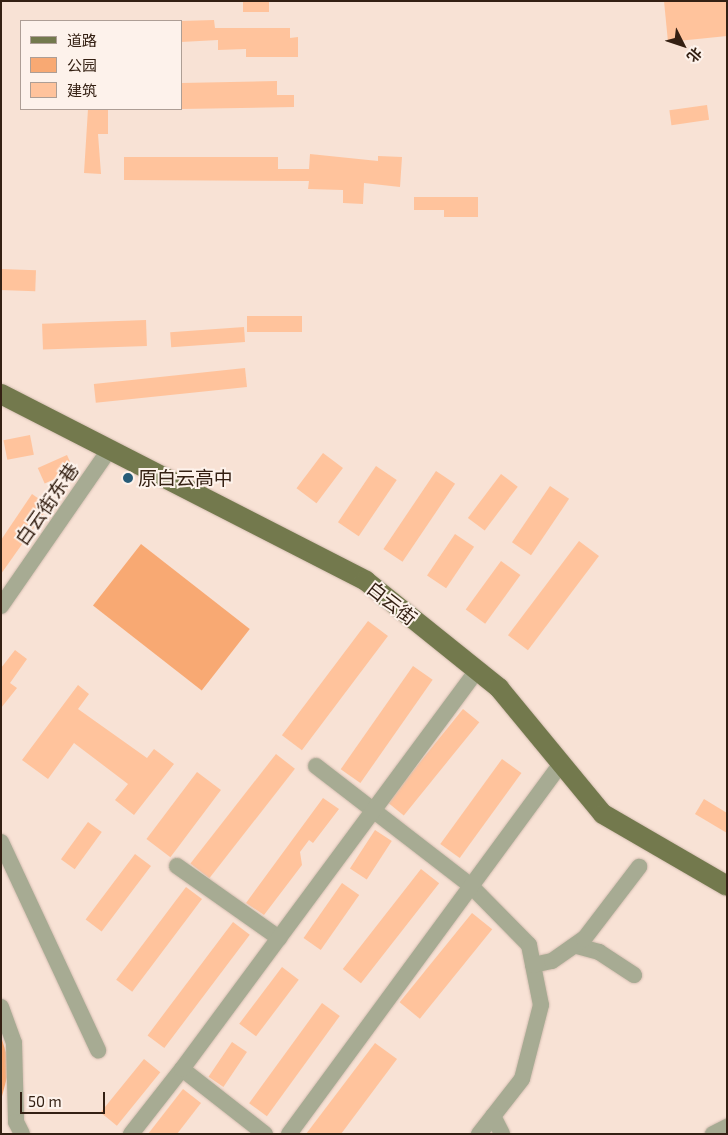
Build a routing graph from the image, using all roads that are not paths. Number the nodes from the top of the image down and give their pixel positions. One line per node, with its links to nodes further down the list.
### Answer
1 (1, 394): 2 (main road, 白云街)
2 (109, 450): 3 (street, 白云街东巷); 4 (main road, 白云街)
3 (1, 606)
4 (477, 670): 5 (main road, 白云街); 7 (street)
5 (561, 764): 11 (street); 12 (main road, 白云街)
6 (316, 766): 7 (street)
7 (374, 810): 11 (street); 13 (street)
8 (1, 842): 18 (street)
9 (177, 866): 13 (street)
10 (639, 868): 14 (street)
11 (471, 886): 15 (street); 25 (street)
12 (727, 886)
13 (279, 938): 19 (street)
14 (577, 946): 15 (street); 16 (street)
15 (533, 965): 20 (street)
16 (634, 975)
17 (1, 1007): 22 (street)
18 (98, 1050)
19 (182, 1069): 23 (street); 24 (street)
20 (492, 1116): 26 (street); 27 (street)
21 (727, 1127): 28 (street)
22 (22, 1134)
23 (132, 1134)
24 (265, 1134)
25 (288, 1134)
26 (479, 1134)
27 (502, 1134)
28 (713, 1134)

